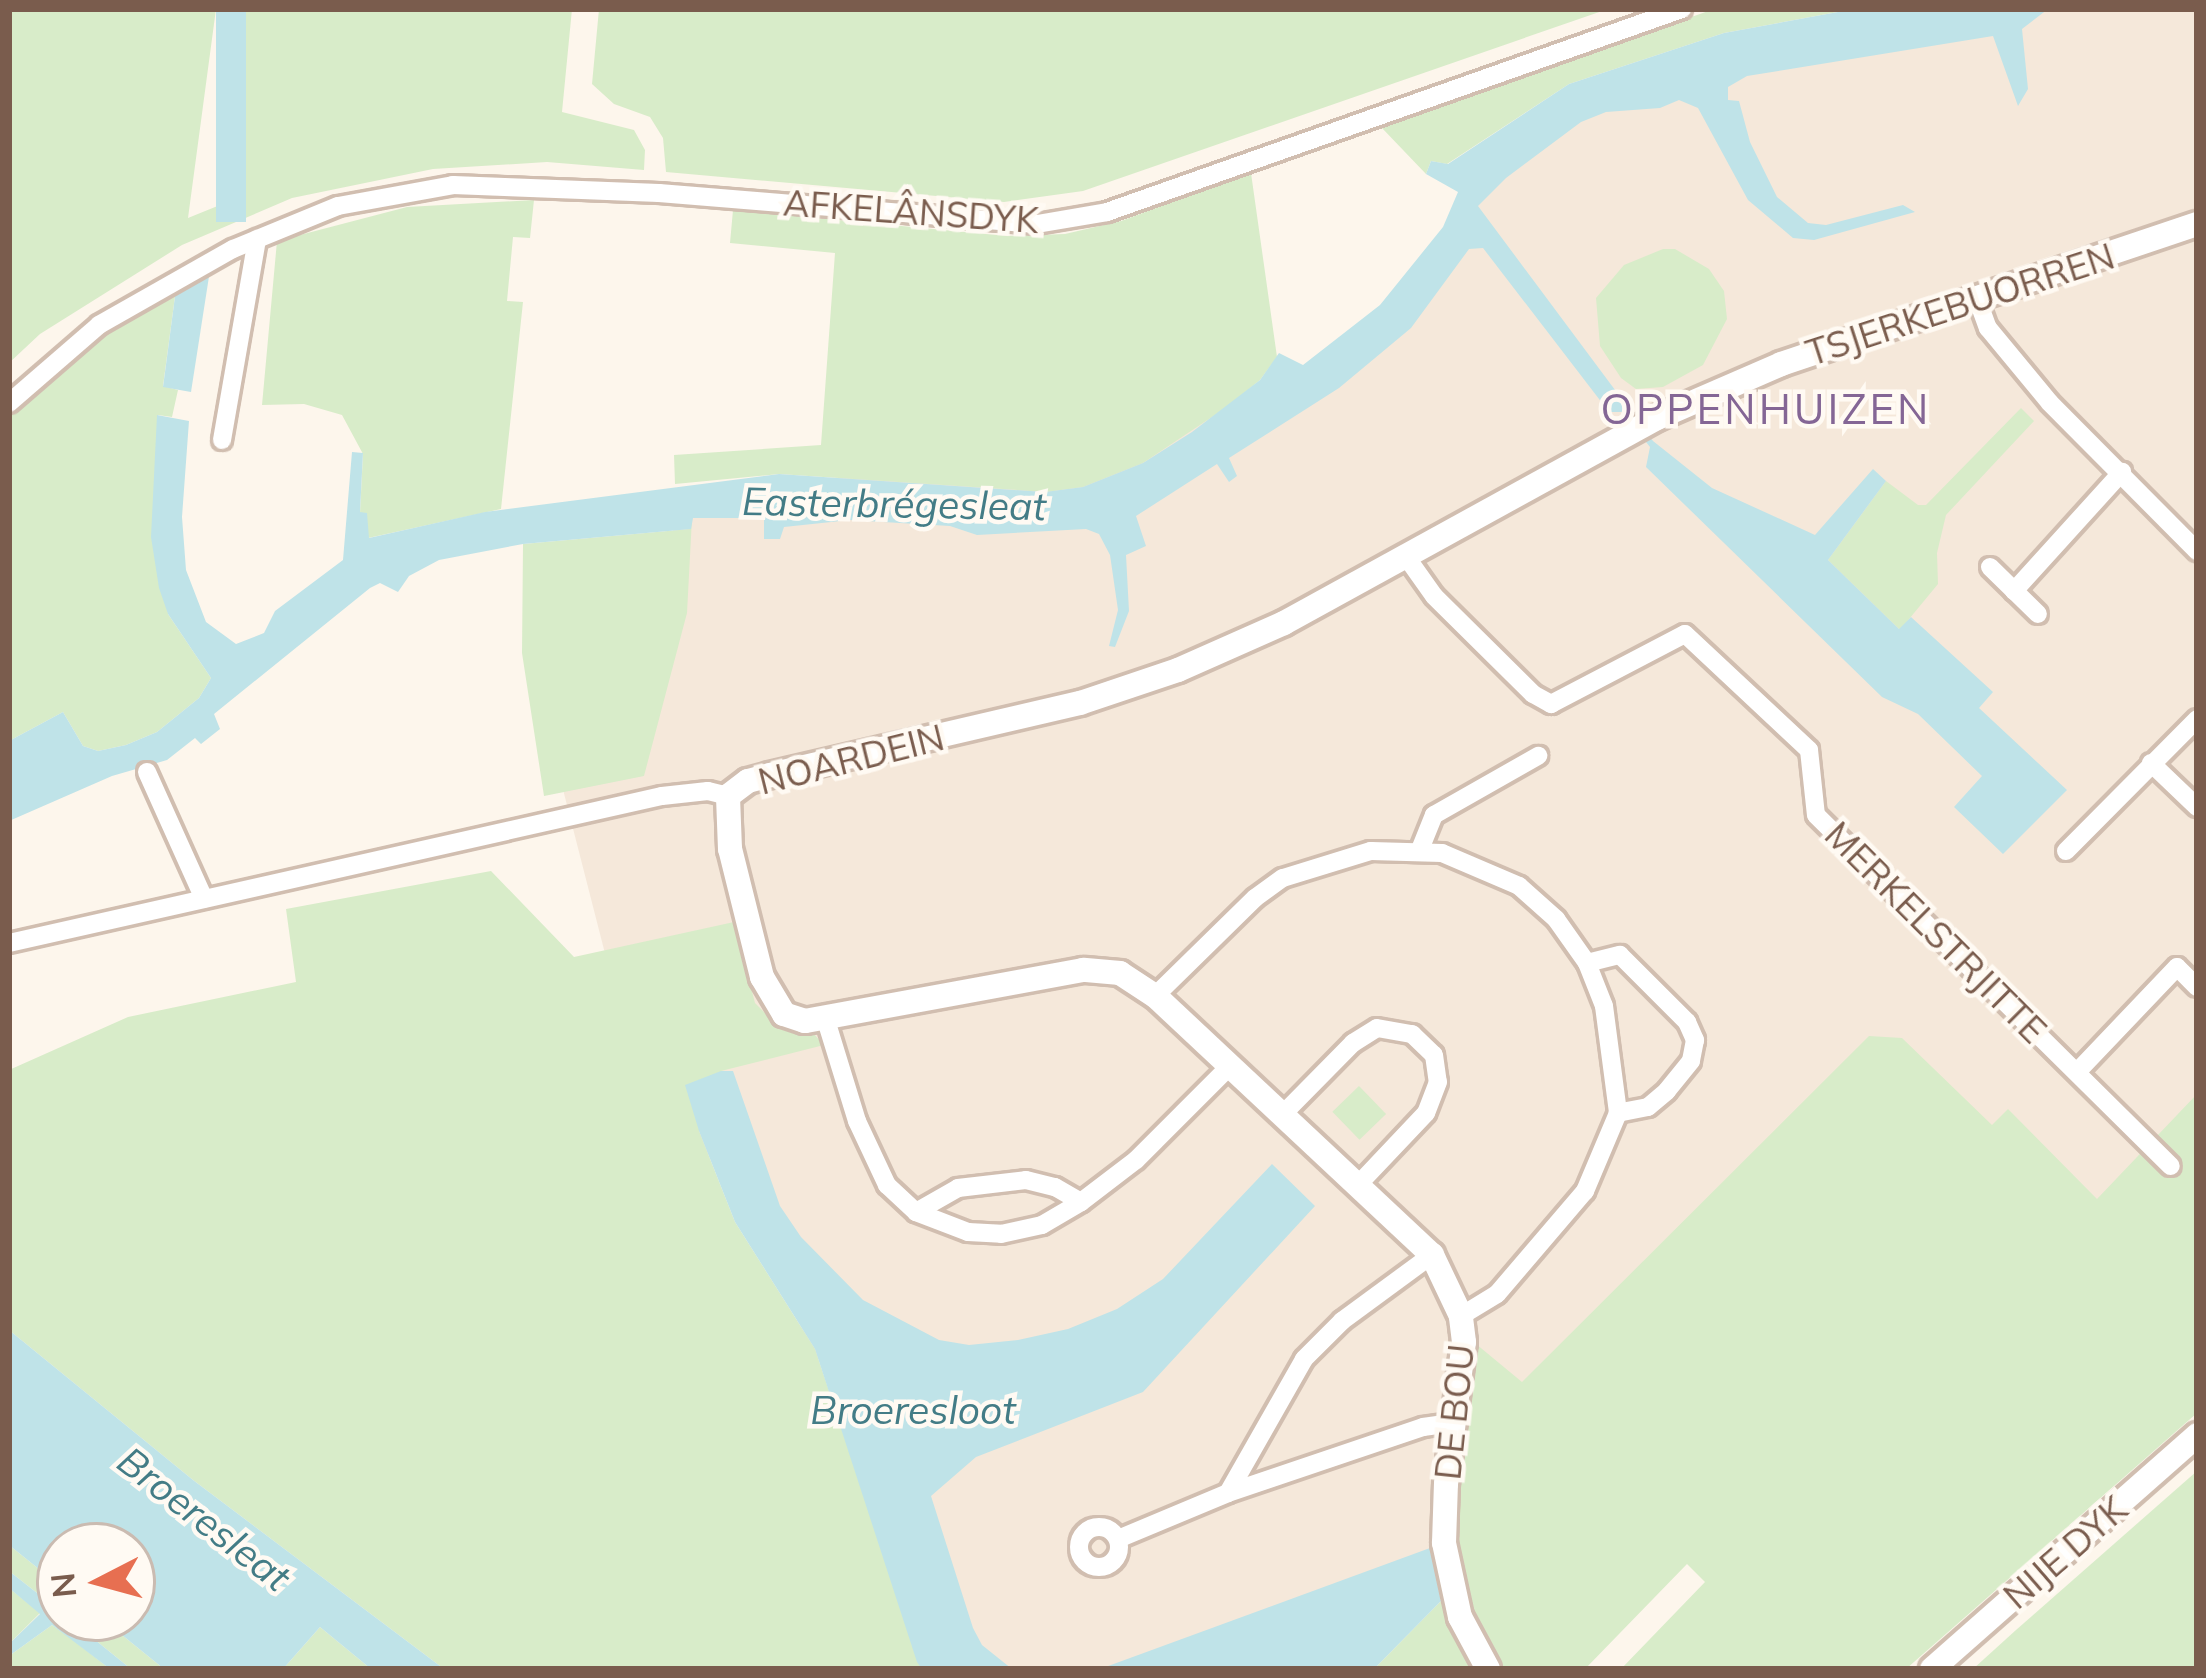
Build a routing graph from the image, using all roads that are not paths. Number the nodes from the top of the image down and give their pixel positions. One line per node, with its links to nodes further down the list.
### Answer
1 (1682, 9): 3 (street, AFKELÂNSDYK)
2 (2197, 224): 4 (street, TSJERKEBUORREN)
3 (257, 239): 5 (street, AFKELÂNSDYK); 6 (street)
4 (1978, 301): 7 (street); 9 (street, TSJERKEBUORREN)
5 (9, 403)
6 (222, 440)
7 (2122, 472): 8 (street); 11 (street)
8 (2197, 551)
9 (1405, 555): 17 (street, NOARDEIN); 28 (street, MERKELSTRJITTE)
10 (1990, 567): 11 (street)
11 (2014, 591): 12 (street)
12 (2038, 614)
13 (2197, 719): 15 (street)
14 (1538, 756): 20 (street)
15 (2151, 763): 18 (street); 19 (street)
16 (146, 772): 21 (street)
17 (728, 796): 21 (street, NOARDEIN); 26 (street)
18 (2197, 807)
19 (2066, 851)
20 (1419, 852): 23 (street); 25 (street)
21 (204, 899): 22 (street, NOARDEIN)
22 (9, 944)
23 (1587, 963): 29 (street); 29 (street)
24 (2197, 987): 28 (street)
25 (1155, 996): 26 (street, DE BOU); 27 (street, DE BOU)
26 (825, 1016): 34 (street)
27 (1228, 1068): 30 (street, DE BOU); 33 (street)
28 (2077, 1072): 31 (street, MERKELSTRJITTE)
29 (1618, 1113): 36 (street)
30 (1283, 1114): 32 (street, DE BOU); 32 (street)
31 (2170, 1166)
32 (1358, 1185): 35 (street, DE BOU)
33 (1081, 1202): 34 (street); 34 (street)
34 (916, 1212)
35 (1432, 1256): 36 (street, DE BOU); 39 (street)
36 (1461, 1316): 37 (street, DE BOU)
37 (1452, 1424): 39 (street); 41 (street, DE BOU)
38 (2197, 1435): 42 (street, NIJE DYK)
39 (1228, 1493): 40 (street)
40 (1118, 1539)
41 (1487, 1669)
42 (1932, 1669)

